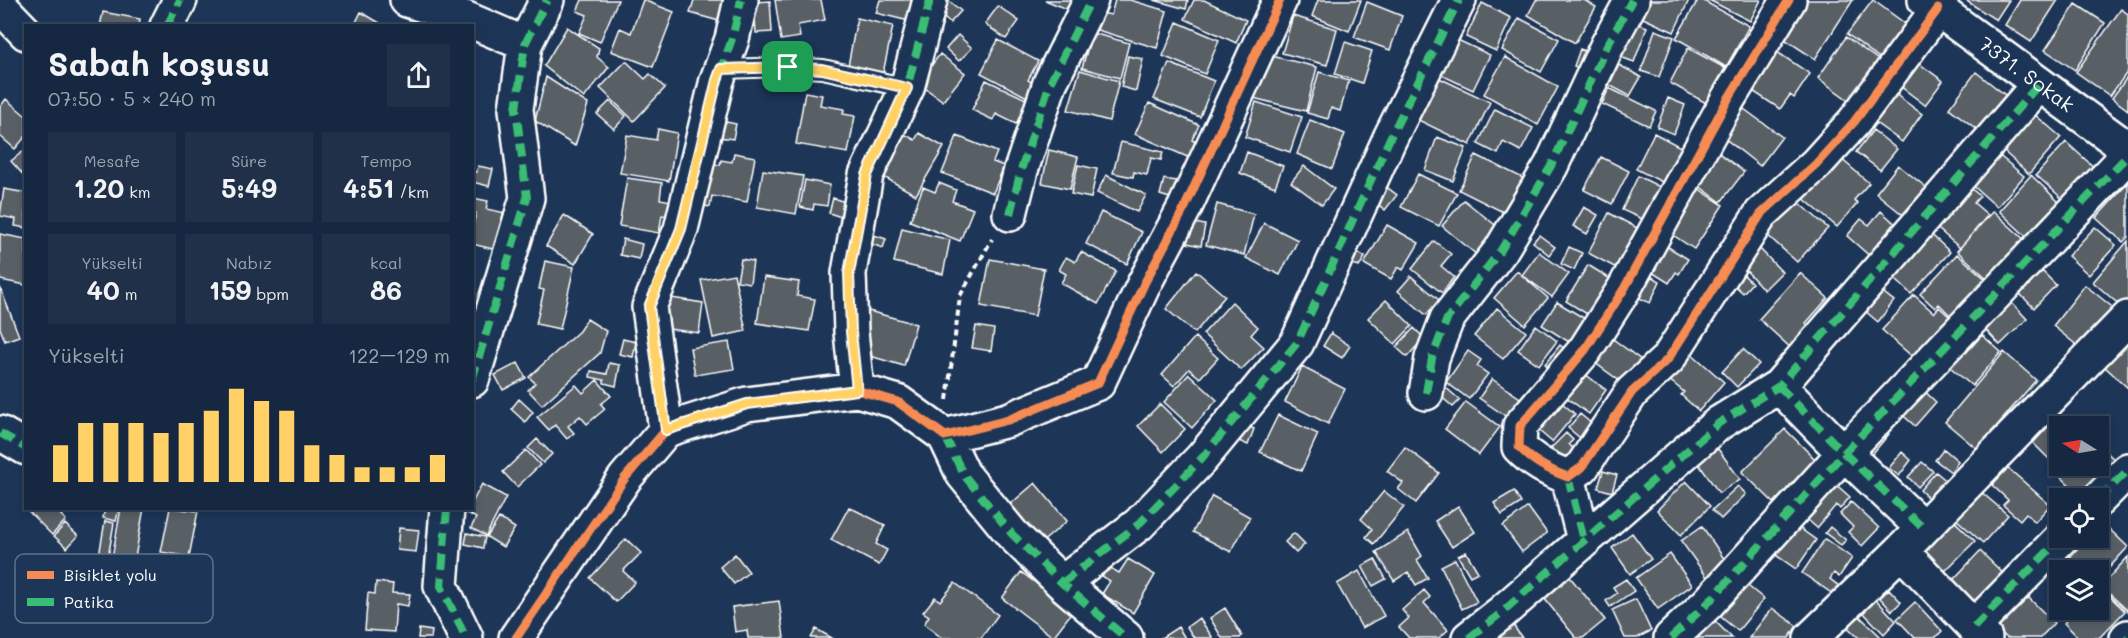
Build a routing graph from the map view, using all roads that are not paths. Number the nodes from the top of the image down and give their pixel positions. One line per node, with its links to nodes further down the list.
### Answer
1 (180, 0): 13 (street)
2 (407, 0): 15 (street)
3 (547, 0): 15 (street)
4 (741, 0): 16 (street)
5 (930, 0): 18 (street)
6 (1090, 0): 21 (street)
7 (1280, 0): 29 (street)
8 (1459, 0): 39 (street)
9 (1632, 0): 26 (street)
10 (1789, 0): 33 (street)
11 (1931, 5): 17 (street, 7371. Sokak); 33 (street)
12 (0, 6): 14 (street)
13 (168, 24)
14 (24, 31)
15 (525, 44): 23 (street)
16 (721, 69): 18 (lane); 27 (street)
17 (2039, 84): 19 (street, 7371. Sokak); 24 (street)
18 (907, 88): 25 (street)
19 (2128, 149)
20 (2128, 155): 31 (street)
21 (1010, 214)
22 (2128, 318): 37 (street)
23 (474, 373)
24 (1779, 386): 31 (street); 36 (street)
25 (857, 390): 27 (street); 29 (street)
26 (1426, 393)
27 (666, 430): 42 (street)
28 (0, 434): 30 (street)
29 (945, 436): 39 (street)
30 (24, 447)
31 (1844, 453): 37 (street); 45 (street)
32 (2128, 470): 34 (street)
33 (1568, 477): 36 (street)
34 (2109, 489)
35 (447, 510): 41 (street)
36 (1584, 540): 44 (street)
37 (1912, 540): 40 (street); 46 (street)
38 (2052, 548): 40 (street)
39 (1062, 583): 43 (street)
40 (1979, 633)
41 (466, 638)
42 (516, 638)
43 (1126, 638)
44 (1469, 638)
45 (1671, 638)
46 (1811, 638)

